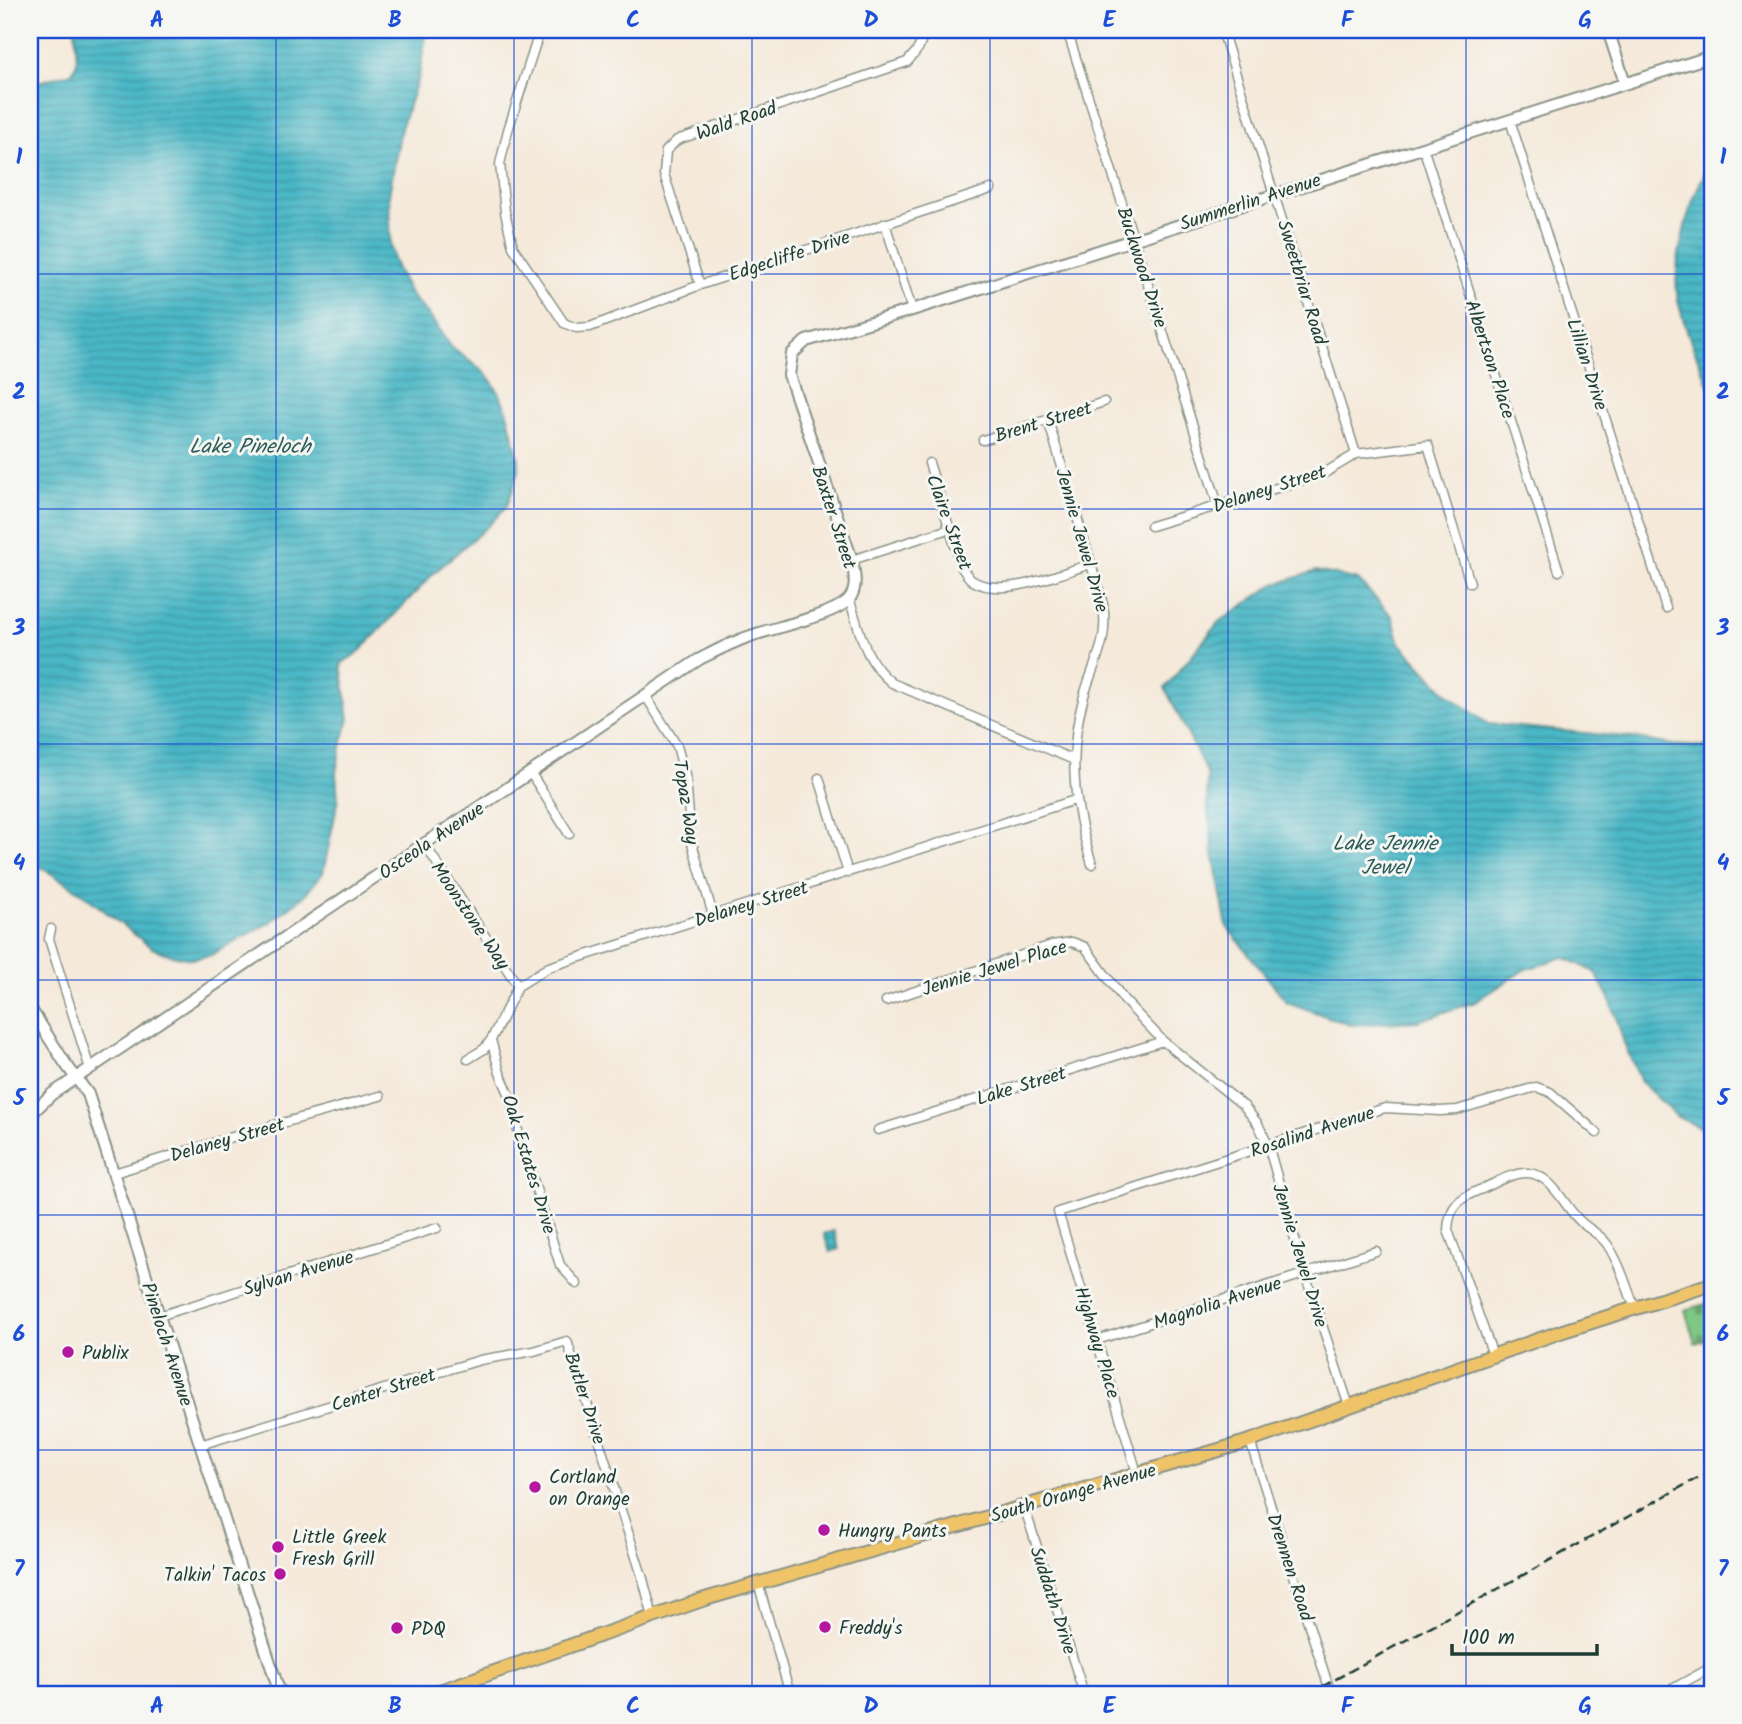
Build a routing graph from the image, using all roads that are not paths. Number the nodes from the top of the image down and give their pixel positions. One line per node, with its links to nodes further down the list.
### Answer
1 (554, 30): 6 (street)
2 (920, 30): 15 (street, Wald Road)
3 (1067, 30): 14 (street, Buckwood Drive)
4 (1222, 30): 12 (street, Sweetbriar Road)
5 (1608, 30): 8 (street)
6 (539, 32): 15 (street, Edgecliffe Drive)
7 (1712, 56): 8 (street, Summerlin Avenue)
8 (1625, 83): 9 (street, Summerlin Avenue)
9 (1510, 120): 10 (street, Summerlin Avenue); 31 (street, Lillian Drive)
10 (1423, 146): 12 (street, Summerlin Avenue); 28 (street, Albertson Place)
11 (991, 189): 13 (street, Edgecliffe Drive)
12 (1275, 193): 14 (street, Summerlin Avenue); 21 (street, Sweetbriar Road)
13 (885, 223): 15 (street, Edgecliffe Drive); 16 (street)
14 (1134, 238): 16 (street, Summerlin Avenue); 23 (street, Buckwood Drive)
15 (700, 285)
16 (912, 310): 17 (street, Summerlin Avenue)
17 (792, 355): 26 (street, Baxter Street)
18 (1104, 402): 19 (street, Brent Street)
19 (1048, 420): 20 (street, Brent Street); 27 (street, Jennie Jewel Drive)
20 (983, 440)
21 (1356, 454): 23 (street, Delaney Street); 29 (street, Delaney Street)
22 (929, 463): 25 (street, Claire Street)
23 (1218, 505): 24 (street, Delaney Street)
24 (1151, 526)
25 (949, 529): 26 (street); 27 (street, Claire Street)
26 (852, 560): 30 (street, Baxter Street)
27 (1091, 564): 33 (street, Jennie Jewel Drive)
28 (1559, 571)
29 (1470, 583)
30 (849, 598): 32 (street, Osceola Avenue); 33 (street, Baxter Street)
31 (1666, 608)
32 (645, 695): 34 (street, Osceola Avenue); 41 (street, Topaz Way)
33 (1073, 760): 36 (street, Jennie Jewel Drive)
34 (530, 772): 37 (street); 38 (street, Osceola Avenue)
35 (819, 778): 40 (street)
36 (1075, 800): 39 (street, Jennie Jewel Drive); 40 (street, Delaney Street)
37 (569, 834)
38 (425, 845): 44 (street, Moonstone Way); 50 (street, Osceola Avenue)
39 (1092, 864)
40 (848, 873): 41 (street, Delaney Street)
41 (713, 915): 44 (street, Delaney Street)
42 (51, 929): 50 (street)
43 (1096, 961): 45 (street, Jennie Jewel Place); 48 (street, Jennie Jewel Drive)
44 (518, 986): 47 (street)
45 (886, 1002)
46 (30, 1008): 51 (street, Pineloch Avenue)
47 (491, 1040): 49 (street); 62 (street, Oak Estates Drive)
48 (1163, 1041): 54 (street, Lake Street); 56 (street, Jennie Jewel Drive)
49 (468, 1059)
50 (90, 1069): 51 (street, Osceola Avenue)
51 (77, 1078): 53 (street, Osceola Avenue); 57 (street, Pineloch Avenue)
52 (380, 1096): 57 (street, Delaney Street)
53 (30, 1115)
54 (878, 1130)
55 (1597, 1133): 56 (street, Rosalind Avenue)
56 (1268, 1145): 58 (street, Rosalind Avenue); 61 (street, Jennie Jewel Drive)
57 (114, 1174): 65 (street, Pineloch Avenue)
58 (1058, 1212): 66 (street, Highway Place)
59 (437, 1228): 65 (street, Sylvan Avenue)
60 (1376, 1251): 61 (street, Magnolia Avenue)
61 (1306, 1274): 66 (street, Magnolia Avenue); 69 (street, Jennie Jewel Drive)
62 (576, 1284)
63 (1712, 1284): 64 (main road, South Orange Avenue)
64 (1635, 1308): 68 (main road, South Orange Avenue); 68 (street)
65 (159, 1315): 71 (street, Pineloch Avenue)
66 (1097, 1340): 72 (street, Highway Place)
67 (567, 1341): 71 (street, Center Street); 75 (street, Butler Drive)
68 (1493, 1355): 69 (main road, South Orange Avenue)
69 (1349, 1406): 70 (main road, South Orange Avenue)
70 (1250, 1441): 72 (main road, South Orange Avenue); 81 (street, Drennen Road)
71 (200, 1445): 77 (street, Pineloch Avenue)
72 (1137, 1473): 73 (main road, South Orange Avenue)
73 (1024, 1506): 74 (main road, South Orange Avenue); 80 (street, Suddath Drive)
74 (758, 1583): 75 (main road, South Orange Avenue); 79 (street)
75 (653, 1617): 78 (main road, South Orange Avenue)
76 (1712, 1667): 82 (street)
77 (280, 1694)
78 (431, 1694)
79 (790, 1694)
80 (1084, 1694)
81 (1331, 1694)
82 (1663, 1694)

